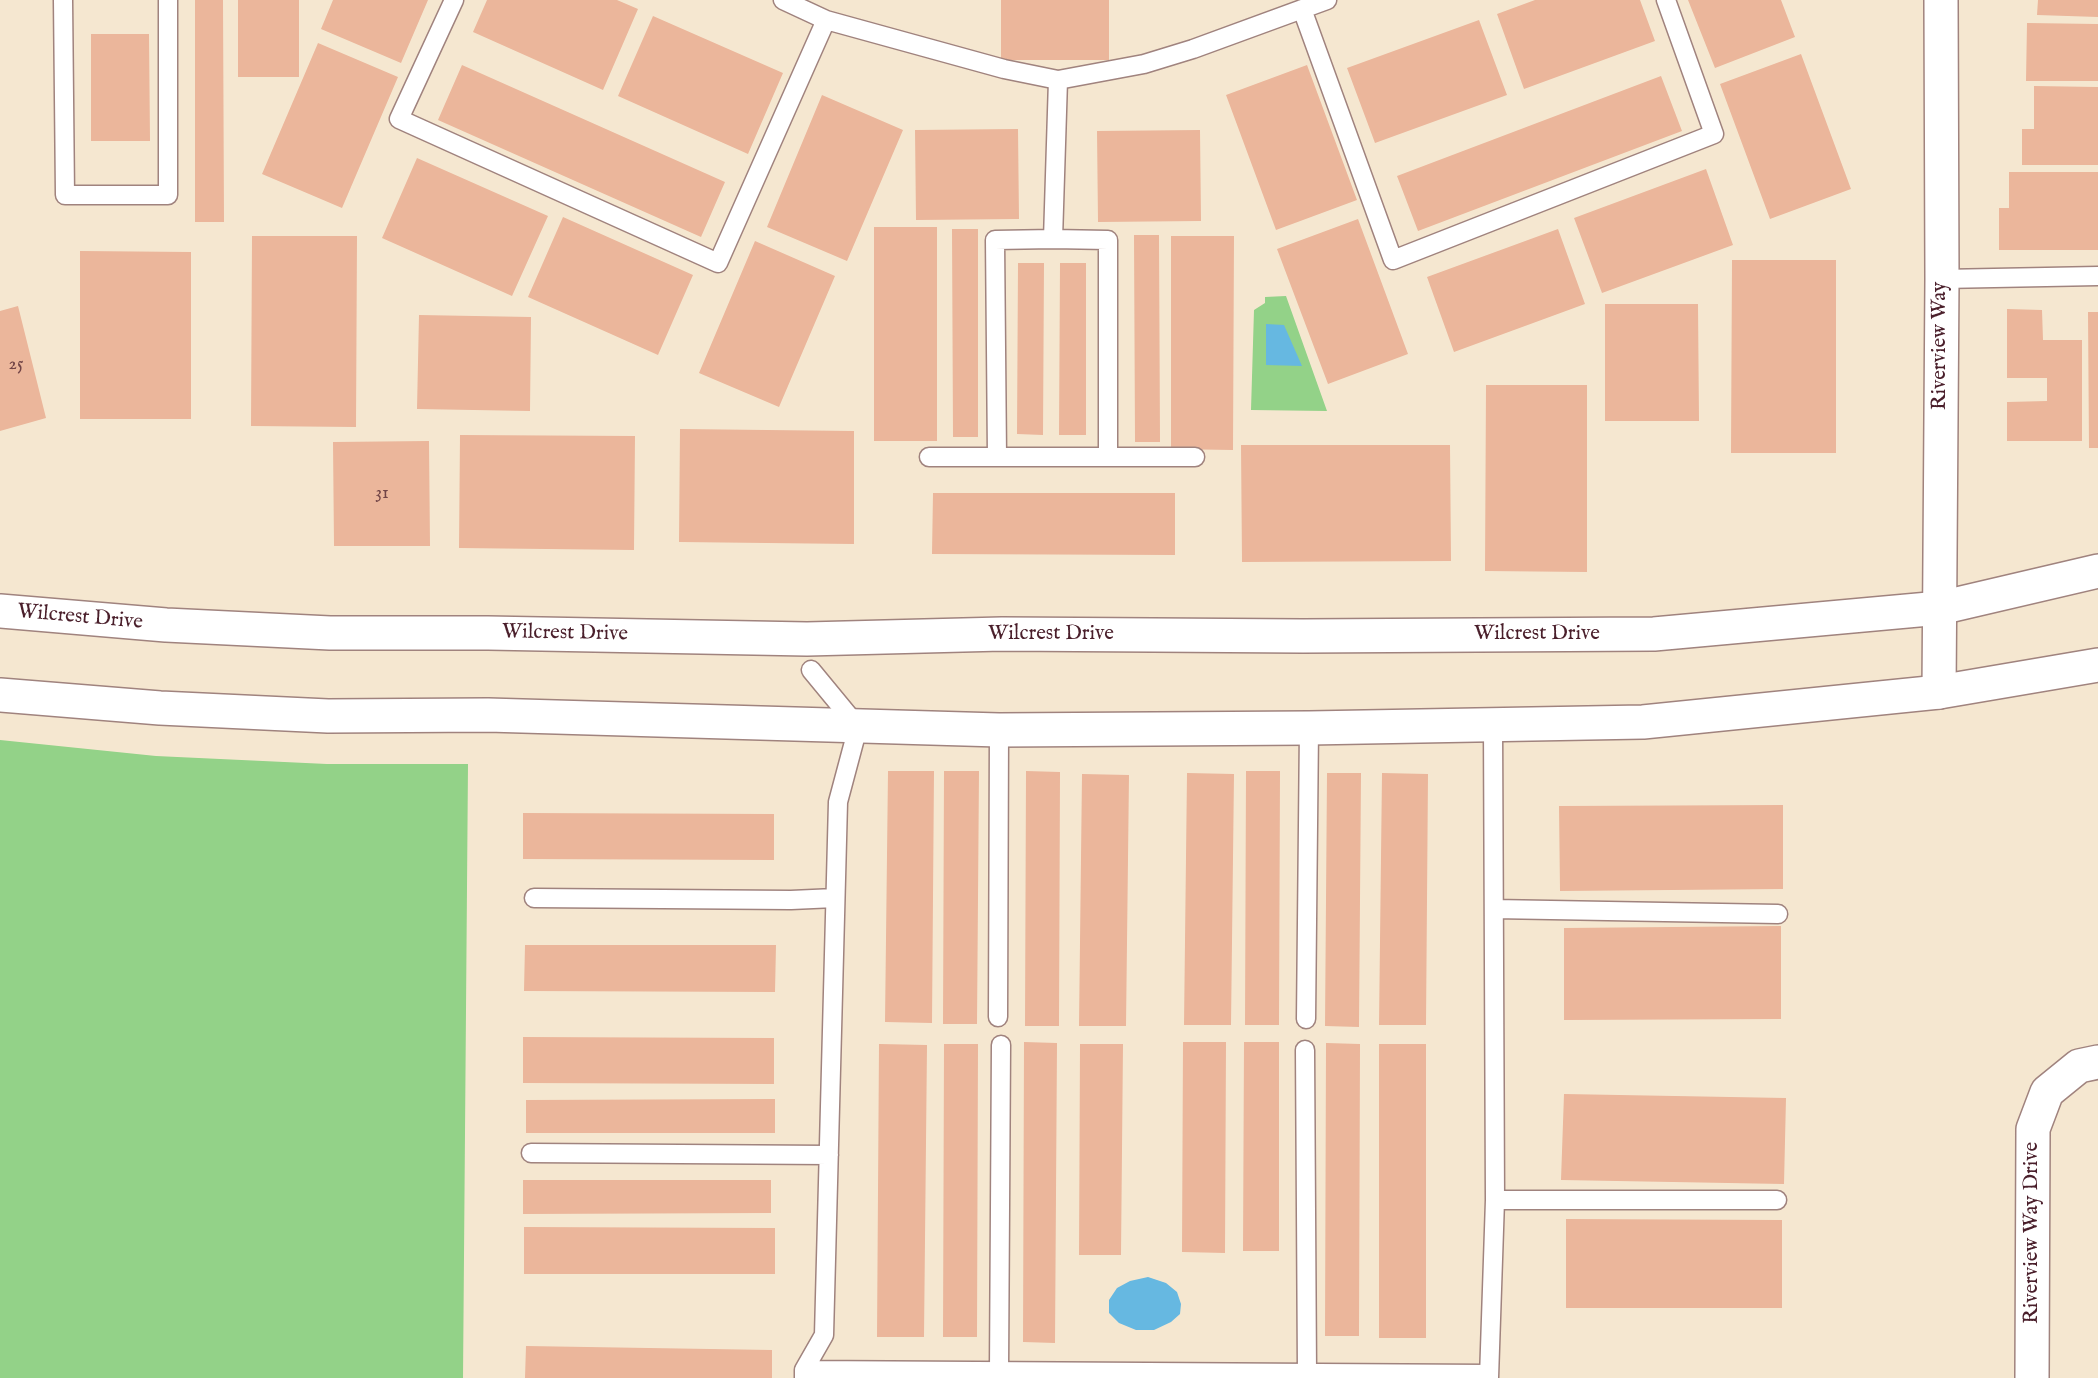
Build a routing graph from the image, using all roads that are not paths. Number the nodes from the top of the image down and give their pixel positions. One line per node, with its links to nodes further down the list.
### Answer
1 (63, 0): 2 (lane)
2 (168, 0)
3 (454, 0): 9 (lane)
4 (783, 0): 9 (lane)
5 (1327, 0): 8 (lane)
6 (1666, 0): 8 (lane)
7 (1941, 0): 13 (main road, Riverview Way)
8 (1302, 9): 10 (lane)
9 (826, 20): 10 (lane)
10 (1058, 80): 11 (lane)
11 (1053, 239): 15 (lane); 16 (lane)
12 (2098, 276): 13 (lane)
13 (1942, 279): 19 (main road, Riverview Way)
14 (929, 457): 15 (lane)
15 (996, 457): 16 (lane)
16 (1108, 457): 17 (lane)
17 (1195, 457)
18 (2098, 571): 19 (main road, Wilcrest Drive)
19 (1940, 608): 20 (main road, Wilcrest Drive); 23 (main road, Riverview Way)
20 (0, 611)
21 (2098, 665): 23 (main road)
22 (810, 670): 26 (lane)
23 (1939, 692): 25 (main road)
24 (0, 696): 26 (main road)
25 (1493, 725): 27 (main road); 31 (lane)
26 (858, 727): 28 (main road); 30 (lane)
27 (1309, 728): 28 (main road); 34 (lane)
28 (999, 730): 33 (lane)
29 (534, 898): 30 (lane)
30 (836, 898): 39 (lane)
31 (1494, 909): 32 (lane); 40 (lane)
32 (1778, 914)
33 (998, 1017)
34 (1306, 1019)
35 (1001, 1045): 42 (lane)
36 (1305, 1050): 43 (lane)
37 (2098, 1062): 46 (main road, Riverview Way Drive)
38 (531, 1153): 39 (lane)
39 (829, 1155): 44 (lane)
40 (1495, 1200): 41 (lane); 45 (lane)
41 (1777, 1200)
42 (999, 1370): 43 (lane); 44 (lane)
43 (1307, 1373): 45 (lane)
44 (804, 1374)
45 (1489, 1376)
46 (2032, 1378)

